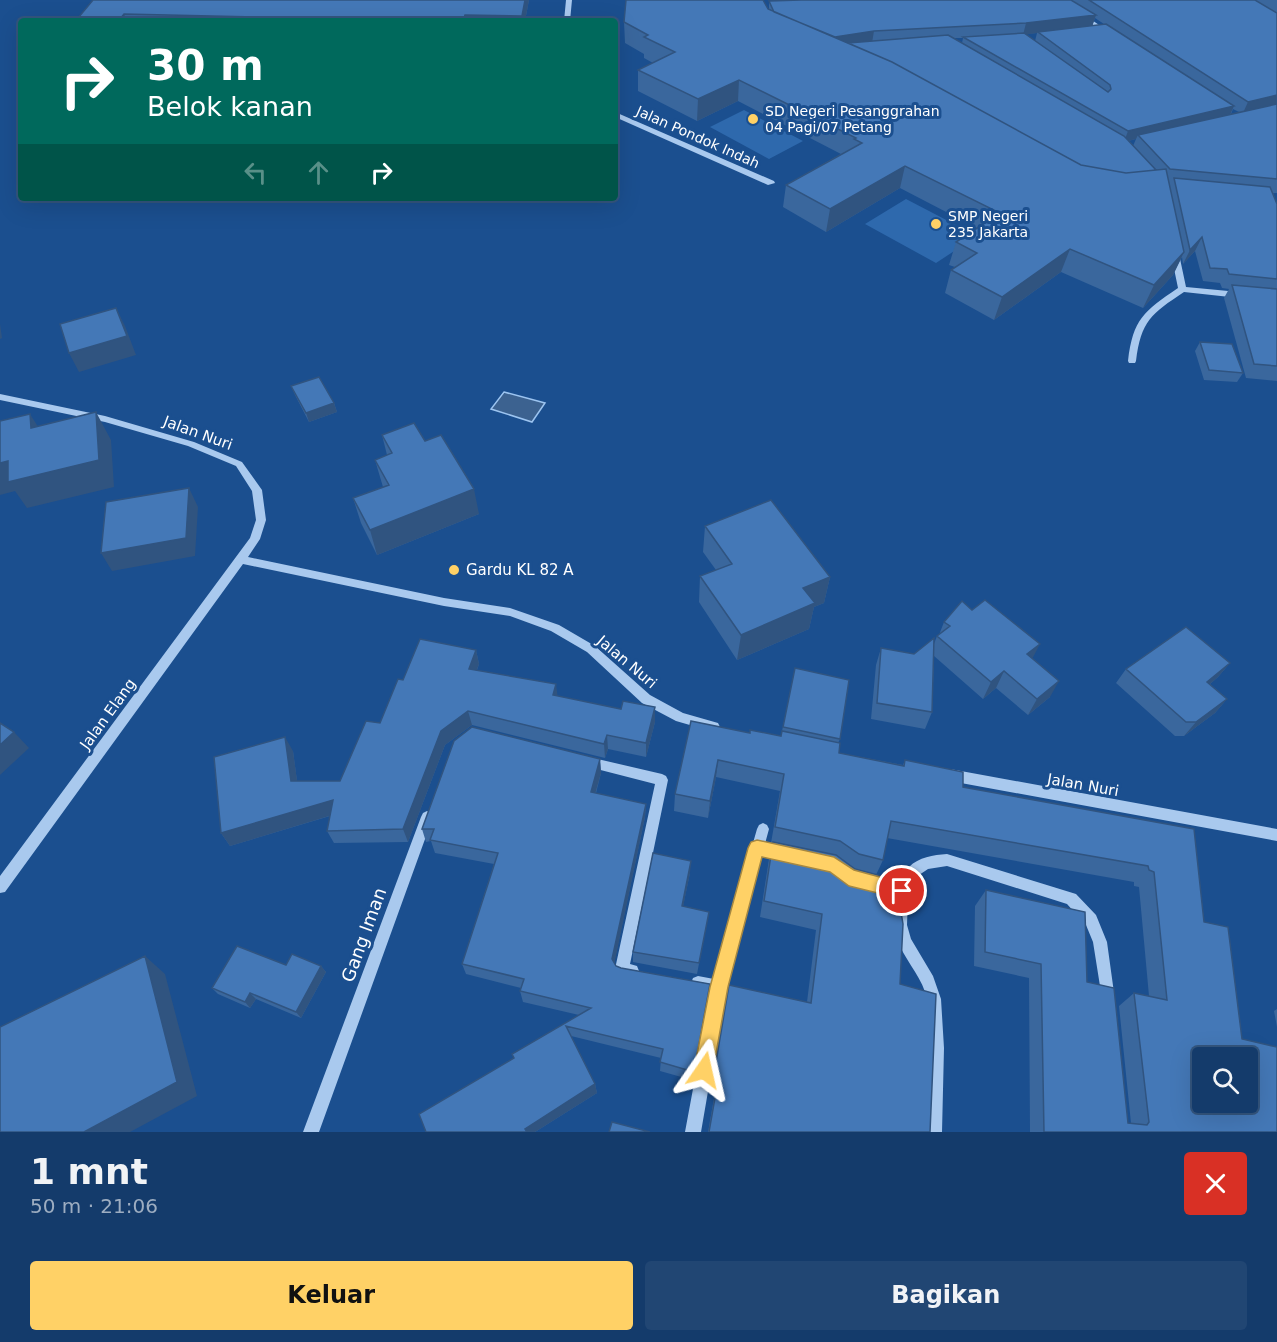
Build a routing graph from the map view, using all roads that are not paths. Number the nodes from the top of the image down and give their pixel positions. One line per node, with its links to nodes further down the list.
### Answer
1 (569, 0): 3 (street)
2 (1058, 0): 4 (street)
3 (567, 18)
4 (1105, 30): 5 (street); 6 (street)
5 (1093, 31)
6 (1114, 36)
7 (618, 115): 8 (street, Jalan Pondok Indah)
8 (771, 183)
9 (1173, 243): 10 (street)
10 (1182, 290): 11 (street); 12 (street)
11 (1253, 296)
12 (1132, 361)
13 (0, 397): 14 (street, Jalan Nuri)
14 (239, 559): 15 (street, Jalan Nuri); 21 (street, Jalan Elang)
15 (729, 731)
16 (573, 758): 22 (street)
17 (940, 773): 20 (street, Jalan Nuri)
18 (430, 806): 26 (street, Gang Iman)
19 (763, 830): 24 (street)
20 (1277, 835)
21 (0, 887)
22 (643, 973)
23 (687, 981): 24 (street)
24 (719, 987): 27 (street)
25 (1109, 1009): 28 (street)
26 (311, 1132)
27 (693, 1132)
28 (934, 1132)

